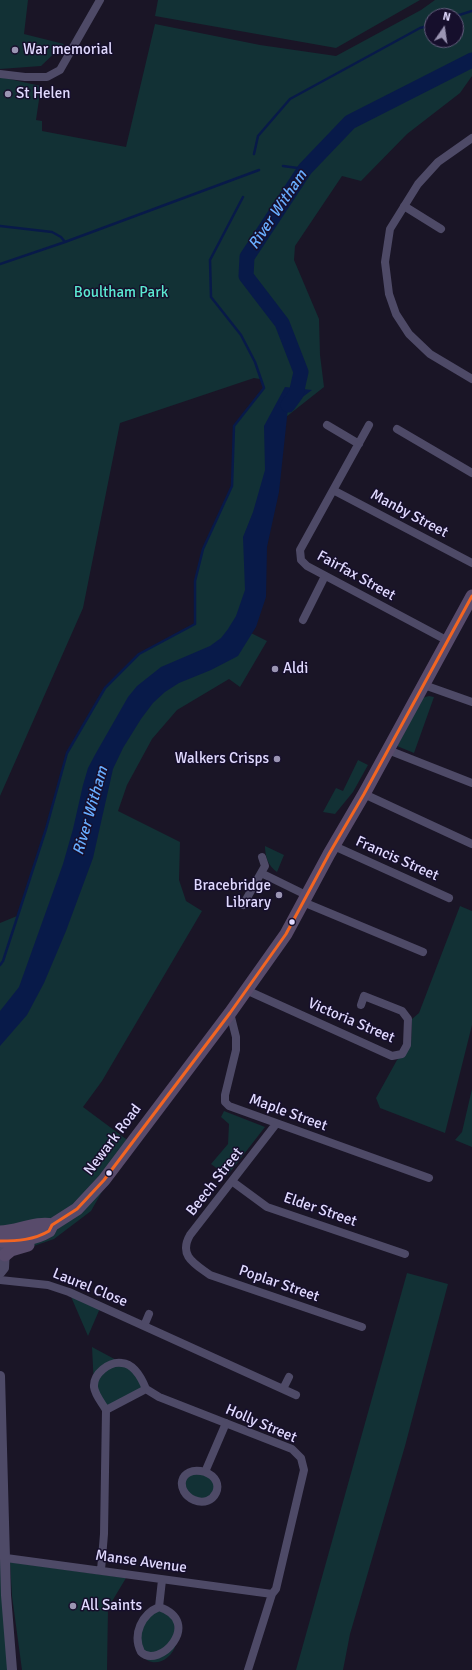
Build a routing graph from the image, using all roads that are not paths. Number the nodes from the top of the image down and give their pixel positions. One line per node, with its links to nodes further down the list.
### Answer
1 (100, 0): 2 (street)
2 (0, 74)
3 (472, 138): 4 (street)
4 (404, 206): 5 (street); 6 (street)
5 (441, 229)
6 (472, 379)
7 (327, 425): 10 (street)
8 (369, 425): 10 (street, Fairfax Street)
9 (397, 428): 11 (street)
10 (359, 444): 12 (street, Fairfax Street)
11 (472, 472)
12 (333, 490): 13 (street, Manby Street); 14 (street, Fairfax Street)
13 (472, 563)
14 (325, 576): 16 (street); 17 (street, Fairfax Street)
15 (472, 596): 17 (main road, Newark Road)
16 (303, 620)
17 (448, 641): 18 (main road, Newark Road)
18 (424, 685): 19 (street); 20 (main road, Newark Road)
19 (472, 702)
20 (388, 750): 21 (street); 22 (main road, Newark Road)
21 (472, 783)
22 (364, 794): 23 (street); 24 (main road, Newark Road)
23 (472, 844)
24 (334, 846): 27 (street, Francis Street); 28 (main road, Newark Road)
25 (262, 857): 26 (street)
26 (261, 873): 28 (street); 29 (street)
27 (449, 898)
28 (304, 899): 30 (street); 31 (main road, Newark Road)
29 (243, 906)
30 (423, 952)
31 (246, 990): 32 (street, Victoria Street); 33 (main road, Newark Road)
32 (361, 1005)
33 (230, 1013): 34 (street, Maple Street); 37 (main road, Newark Road)
34 (276, 1124): 35 (street, Maple Street); 36 (street, Beech Street)
35 (429, 1178)
36 (233, 1182): 40 (street, Elder Street); 42 (street, Beech Street)
37 (52, 1225): 38 (main road, Newark Road); 39 (main road, Newark Road)
38 (3, 1236): 39 (main road, Newark Road); 41 (street)
39 (34, 1238): 41 (main road)
40 (405, 1254)
41 (5, 1255): 43 (street)
42 (190, 1260): 47 (street, Poplar Street)
43 (0, 1273)
44 (0, 1280): 46 (street, Laurel Close)
45 (149, 1314): 46 (street)
46 (144, 1326): 51 (street, Laurel Close)
47 (362, 1327)
48 (0, 1376): 56 (street)
49 (289, 1377): 51 (street)
50 (146, 1389): 53 (street); 53 (street); 54 (street, Holly Street)
51 (283, 1389): 52 (street, Laurel Close)
52 (296, 1395)
53 (106, 1410): 57 (street)
54 (226, 1423): 55 (street); 59 (street, Holly Street)
55 (205, 1472): 55 (street)
56 (6, 1558): 57 (street, Manse Avenue); 63 (street)
57 (101, 1570): 58 (street, Manse Avenue)
58 (162, 1580): 59 (street, Manse Avenue); 60 (street)
59 (272, 1594): 64 (street, Holly Street)
60 (159, 1606): 61 (street); 62 (street)
61 (166, 1660)
62 (152, 1664)
63 (12, 1670)
64 (248, 1670)

